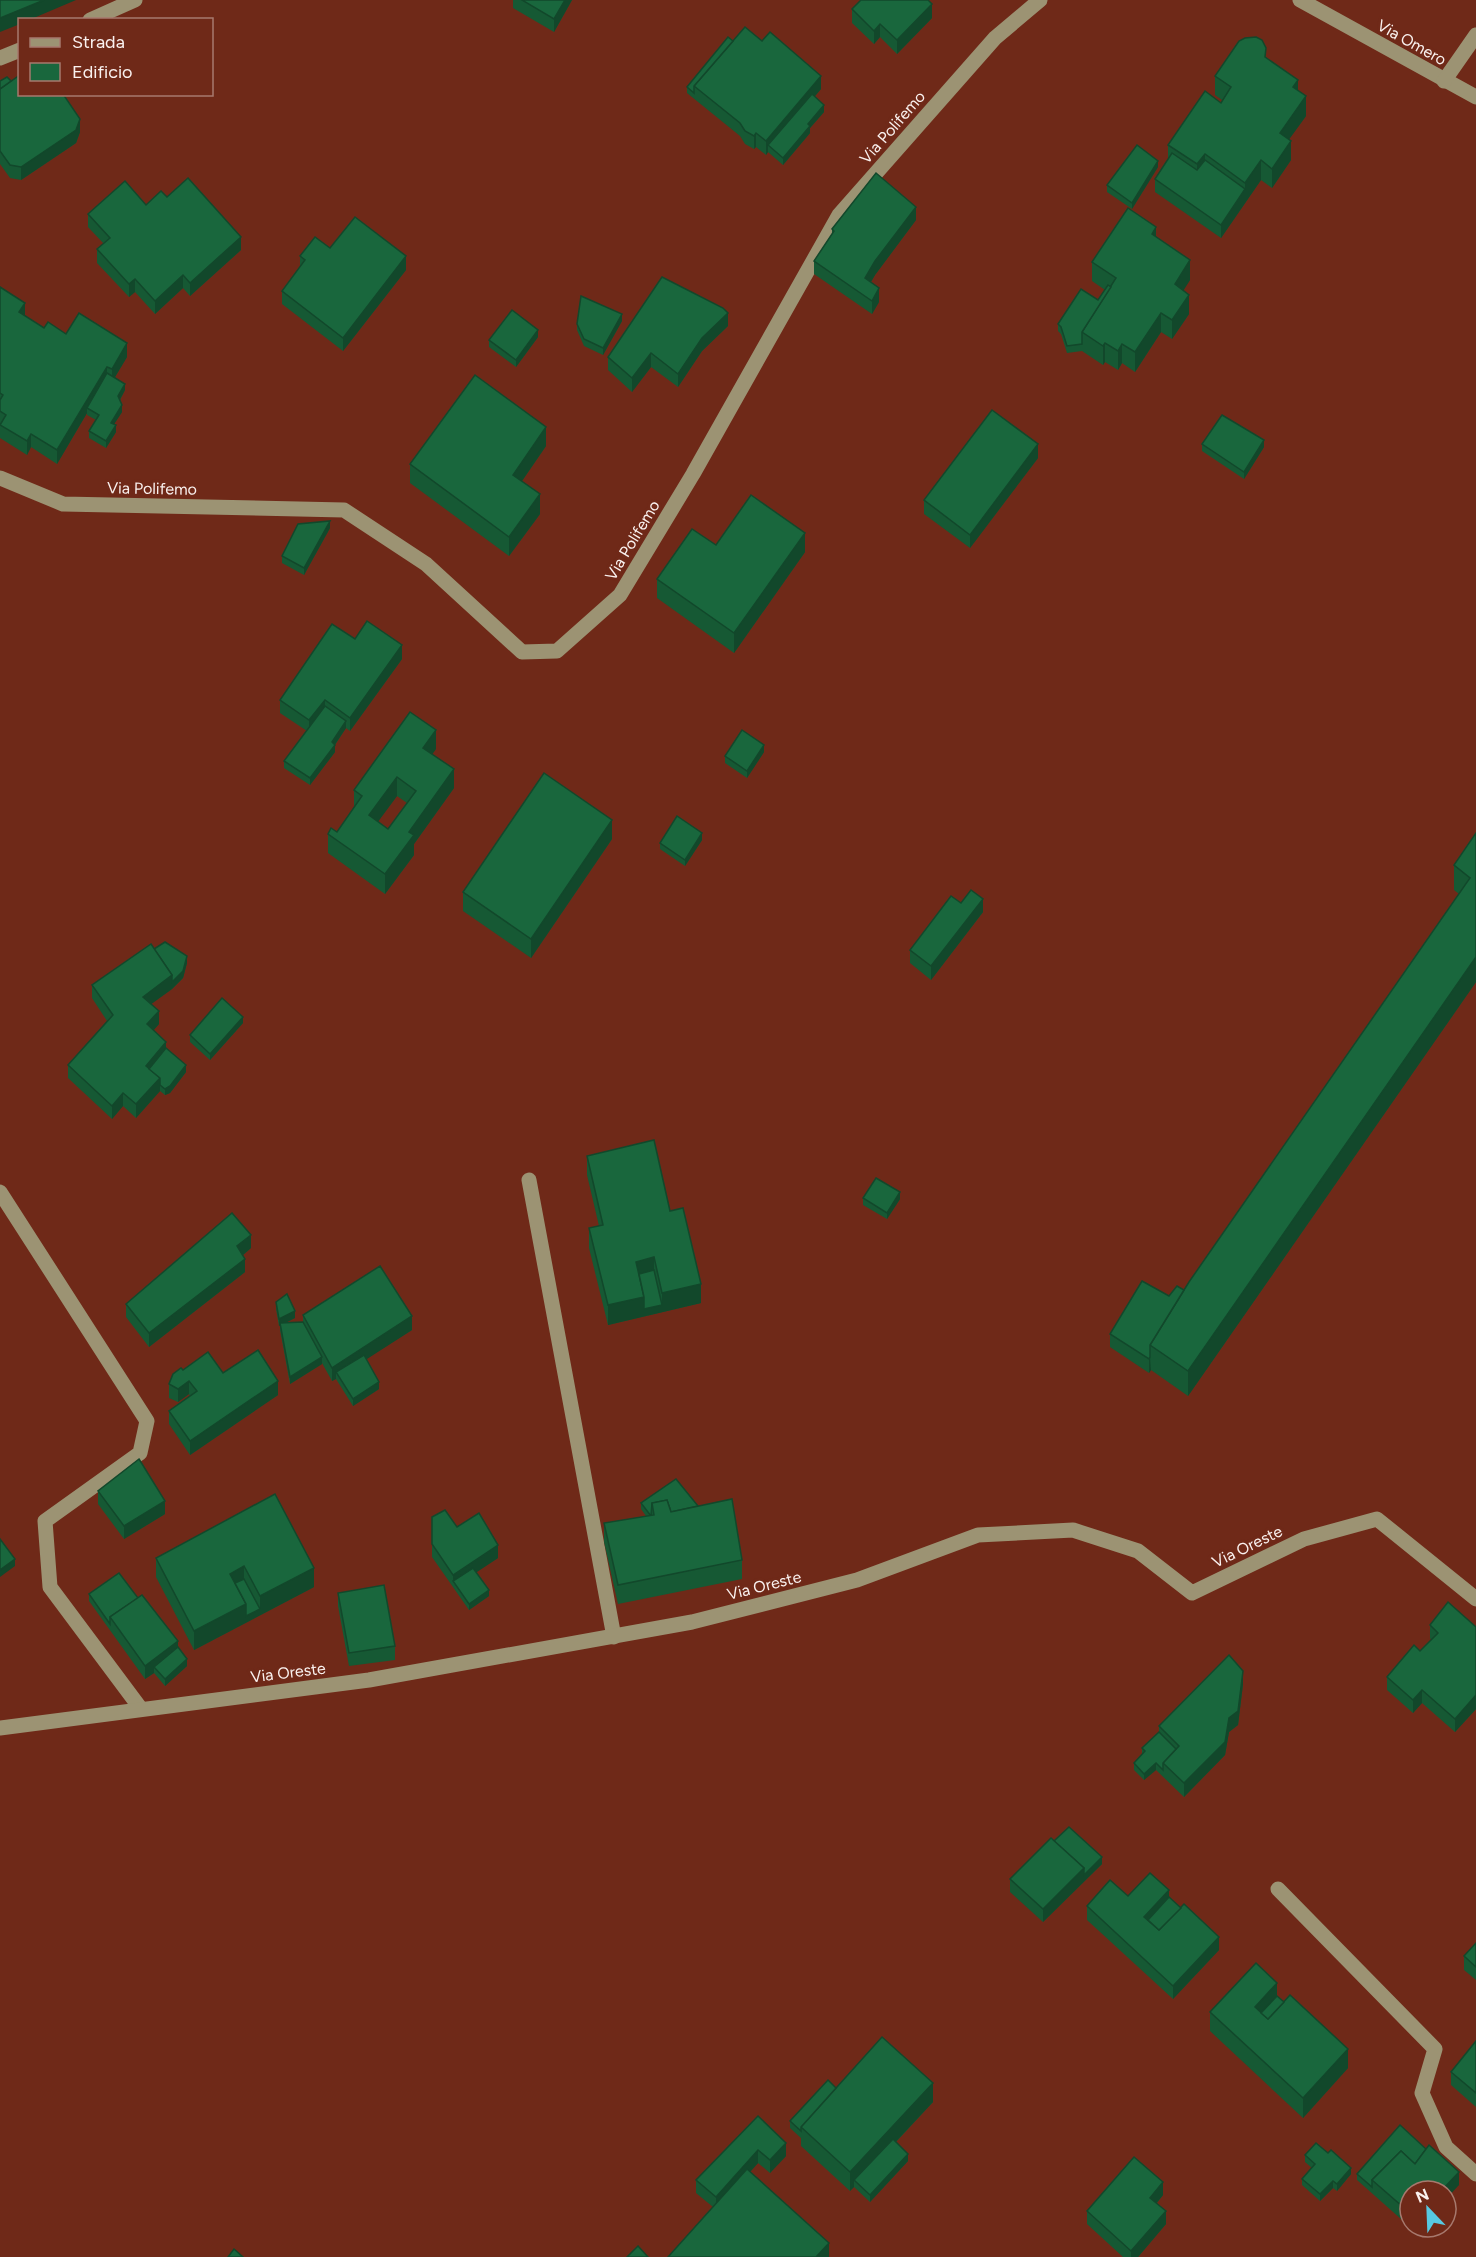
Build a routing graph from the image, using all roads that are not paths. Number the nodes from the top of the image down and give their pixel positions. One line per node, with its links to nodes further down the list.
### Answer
1 (135, 0): 4 (street)
2 (1040, 0): 10 (street, Via Polifemo)
3 (1300, 0): 8 (street, Via Omero)
4 (94, 18)
5 (1476, 35): 8 (street)
6 (18, 51): 7 (street)
7 (0, 58)
8 (1444, 81): 9 (street, Via Omero)
9 (1476, 97)
10 (0, 478)
11 (529, 1180): 14 (street)
12 (0, 1192): 15 (street)
13 (1476, 1599): 14 (street, Via Oreste)
14 (614, 1636): 15 (street, Via Oreste)
15 (141, 1709): 16 (street, Via Oreste)
16 (0, 1728)
17 (1278, 1889): 18 (street)
18 (1476, 2174)

